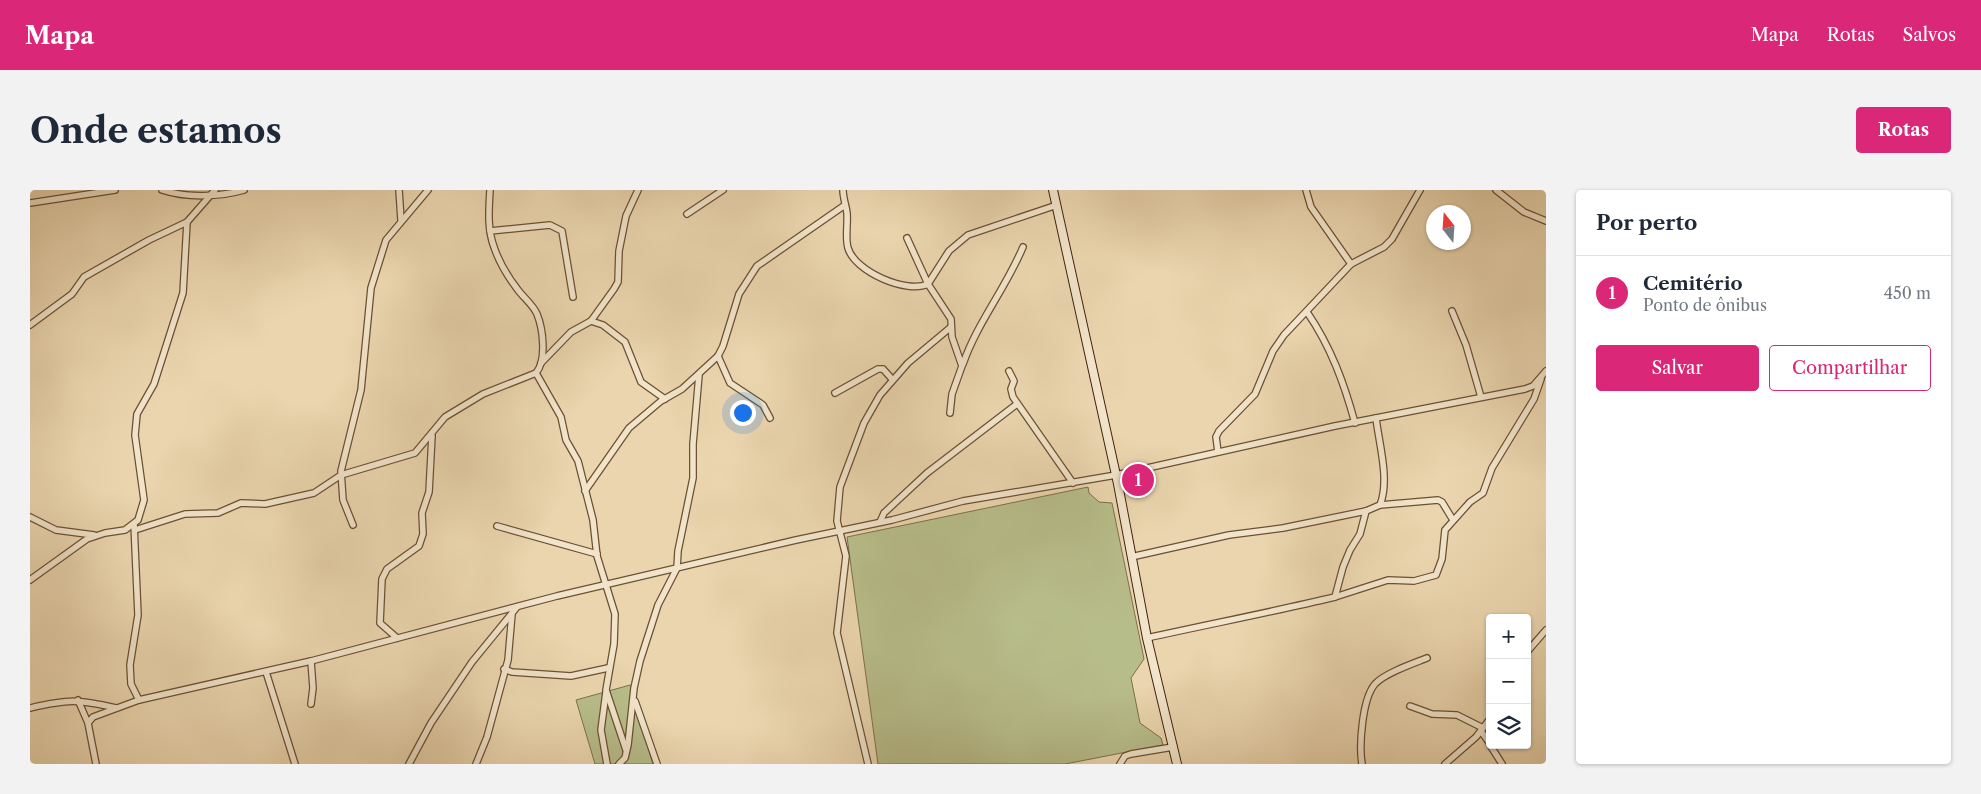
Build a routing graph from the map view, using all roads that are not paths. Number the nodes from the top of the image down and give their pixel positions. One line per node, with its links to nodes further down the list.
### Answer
1 (115, 190): 15 (street)
2 (162, 190): 14 (street)
3 (244, 190): 14 (street)
4 (399, 190): 19 (street)
5 (428, 190): 19 (street)
6 (490, 190): 22 (street)
7 (638, 190): 30 (street)
8 (723, 190): 18 (street)
9 (843, 190): 16 (street)
10 (1053, 190): 17 (street)
11 (1306, 190): 25 (street)
12 (1420, 190): 25 (street)
13 (1496, 190): 20 (street)
14 (212, 192): 21 (street)
15 (30, 203)
16 (844, 205): 26 (street); 33 (street)
17 (1057, 205): 26 (street); 54 (street)
18 (687, 214)
19 (401, 220): 53 (street)
20 (1546, 221)
21 (187, 222): 31 (street); 64 (street)
22 (490, 231): 27 (street); 34 (street)
23 (906, 238): 26 (street)
24 (1023, 248): 35 (street)
25 (1351, 264): 29 (street)
26 (928, 284): 32 (street)
27 (573, 297)
28 (1452, 311): 44 (street)
29 (1307, 312): 50 (street); 52 (street)
30 (591, 321): 34 (street); 45 (street)
31 (30, 325)
32 (951, 327): 35 (street); 41 (street)
33 (718, 356): 39 (street); 48 (street)
34 (541, 363): 38 (street)
35 (962, 366): 47 (street)
36 (1546, 371): 40 (street)
37 (1009, 372): 46 (street)
38 (536, 373): 51 (street); 56 (street)
39 (699, 375): 45 (street); 69 (street)
40 (1542, 377): 42 (street); 44 (street)
41 (892, 379): 43 (street); 65 (street)
42 (1543, 387): 60 (street)
43 (835, 393)
44 (1481, 396): 49 (street)
45 (665, 399): 56 (street)
46 (1016, 404): 55 (street); 61 (street)
47 (950, 413)
48 (770, 418)
49 (1376, 418): 50 (street); 57 (street)
50 (1355, 423): 52 (street)
51 (433, 433): 53 (street); 76 (street)
52 (1218, 452): 54 (street)
53 (341, 475): 62 (street); 64 (street)
54 (1116, 475): 55 (street); 68 (street)
55 (1073, 483): 61 (street)
56 (585, 491): 67 (street)
57 (1380, 505): 58 (street); 60 (street)
58 (1366, 511): 68 (street); 72 (street)
59 (30, 517): 66 (street)
60 (1453, 520): 72 (street)
61 (880, 522): 65 (street)
62 (353, 525)
63 (497, 526): 67 (street)
64 (135, 527): 66 (street); 89 (street)
65 (838, 530): 69 (street); 109 (street)
66 (97, 535): 70 (street)
67 (597, 554): 71 (street)
68 (1131, 557): 78 (street)
69 (677, 568): 71 (street); 87 (street)
70 (30, 580)
71 (607, 586): 73 (street); 83 (street)
72 (1335, 597): 78 (street)
73 (517, 607): 74 (street); 77 (street)
74 (512, 614): 84 (street); 104 (street)
75 (1546, 630): 80 (street)
76 (388, 632): 77 (street); 79 (street)
77 (397, 638): 79 (street)
78 (1147, 638): 98 (street)
79 (386, 641): 82 (street)
80 (1531, 647)
81 (1427, 658): 112 (street)
82 (310, 661): 85 (street); 90 (street)
83 (608, 668): 84 (street); 86 (street)
84 (504, 669): 105 (street)
85 (266, 672): 89 (street); 103 (street)
86 (606, 690): 100 (street); 106 (street)
87 (634, 699): 100 (street); 108 (street)
88 (78, 700): 92 (street); 93 (street); 94 (street)
89 (139, 700): 93 (street)
90 (311, 704)
91 (1410, 706): 96 (street)
92 (30, 708)
93 (117, 708): 94 (street)
94 (88, 723): 102 (street)
95 (1486, 724): 96 (street)
96 (1482, 729): 97 (street); 113 (street)
97 (1486, 737)
98 (1174, 747): 110 (street); 111 (street)
99 (1493, 749): 114 (street)
100 (626, 750): 101 (street)
101 (624, 761): 107 (street)
102 (96, 764)
103 (295, 764)
104 (409, 764)
105 (476, 764)
106 (607, 764)
107 (619, 764)
108 (657, 764)
109 (868, 764)
110 (1120, 764)
111 (1177, 764)
112 (1362, 764)
113 (1445, 764)
114 (1502, 764)

